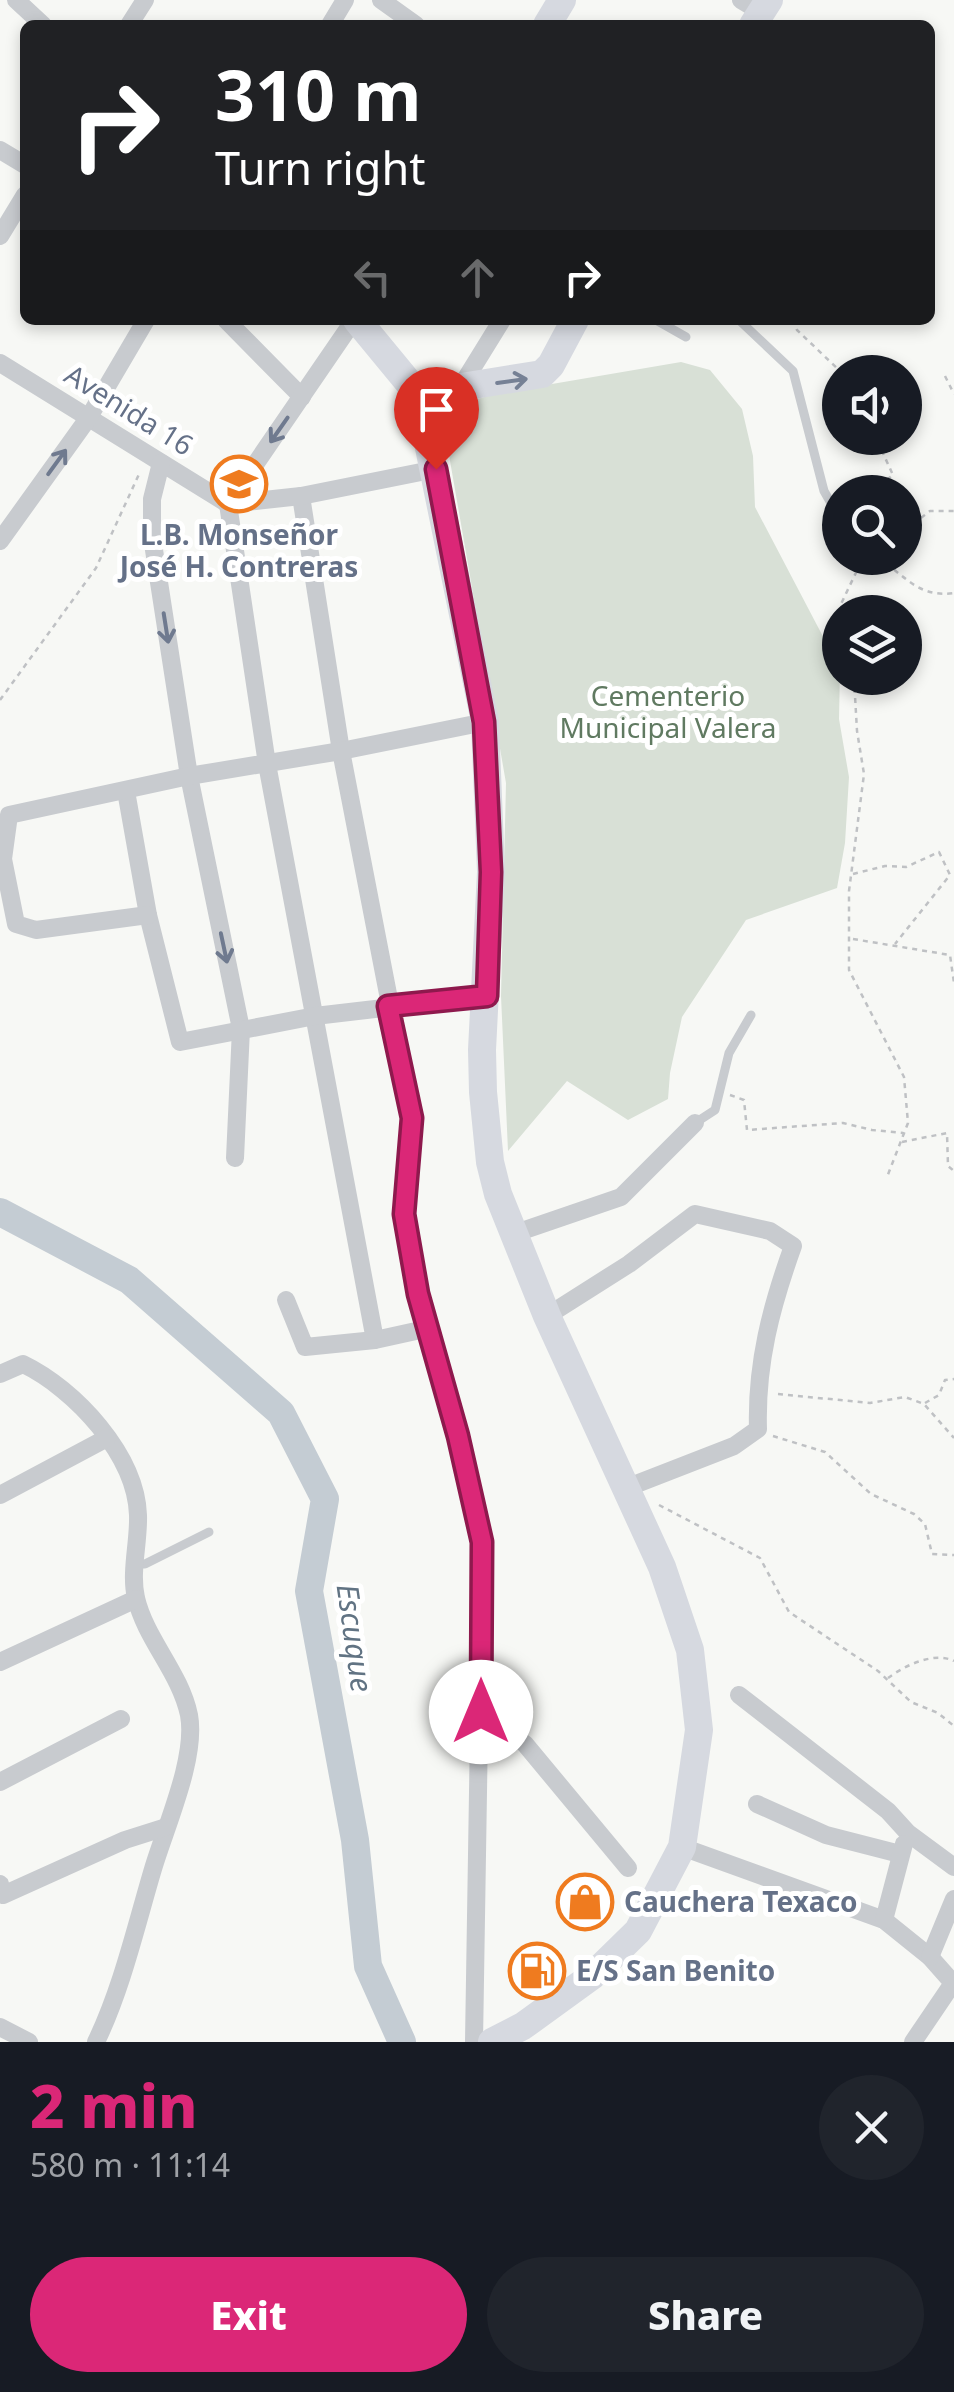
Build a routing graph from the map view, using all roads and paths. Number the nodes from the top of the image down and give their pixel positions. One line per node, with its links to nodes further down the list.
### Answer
1 (16, 0): 3 (street)
2 (381, 0): 4 (street)
3 (38, 20)
4 (409, 20)
5 (20, 203): 6 (street)
6 (0, 236)
7 (143, 325): 24 (street)
8 (231, 325): 23 (street)
9 (352, 325): 23 (street)
10 (359, 325): 21 (main road)
11 (499, 325): 20 (street)
12 (573, 325): 20 (main road, one-way to 12)
13 (665, 325): 16 (lane)
14 (743, 325): 27 (lane)
15 (794, 325): 17 (path)
16 (686, 337)
17 (823, 355)
18 (0, 364): 24 (street, Avenida 16)
19 (945, 376): 22 (path)
20 (460, 388): 21 (main road)
21 (418, 394): 26 (main road)
22 (954, 394)
23 (302, 397): 29 (street, one-way to 29)
24 (89, 417): 25 (street, Avenida 16); 32 (street, one-way to 24)
25 (154, 458): 29 (street, Avenida 16); 36 (path); 40 (street, one-way to 40)
26 (436, 469): 28 (street); 37 (main road)
27 (822, 484)
28 (301, 496): 29 (street); 38 (street)
29 (228, 504): 39 (street)
30 (954, 511): 31 (path)
31 (922, 517)
32 (0, 541)
33 (900, 575): 34 (path)
34 (954, 593)
35 (855, 695): 42 (path)
36 (0, 700)
37 (484, 722): 38 (street); 47 (main road)
38 (341, 751): 39 (street); 48 (street)
39 (268, 764): 40 (street); 50 (street)
40 (189, 776): 41 (street); 51 (street, one-way to 51)
41 (126, 791): 43 (street); 43 (street)
42 (851, 875): 44 (path); 45 (path)
43 (148, 914): 51 (street)
44 (851, 939): 45 (path); 54 (path)
45 (895, 944): 46 (path)
46 (954, 984)
47 (487, 996): 48 (street); 59 (main road)
48 (388, 1006): 50 (street); 62 (street)
49 (752, 1015): 52 (lane)
50 (315, 1016): 51 (street); 63 (street)
51 (241, 1030): 56 (street)
52 (718, 1093): 53 (lane); 54 (path)
53 (695, 1122): 59 (street)
54 (904, 1133): 55 (path)
55 (901, 1142): 57 (path); 58 (path)
56 (234, 1158)
57 (954, 1171)
58 (888, 1177)
59 (513, 1234): 61 (main road)
60 (286, 1300): 63 (street)
61 (547, 1316): 66 (street); 71 (main road)
62 (425, 1328): 63 (street); 82 (street)
63 (374, 1340)
64 (0, 1374): 69 (street)
65 (954, 1379): 67 (path)
66 (757, 1392): 67 (path); 68 (street)
67 (924, 1404): 70 (path)
68 (758, 1429): 71 (street); 75 (path)
69 (107, 1438): 72 (street); 76 (street)
70 (954, 1438)
71 (626, 1488): 89 (main road)
72 (0, 1495)
73 (660, 1506): 80 (path)
74 (209, 1532): 76 (lane)
75 (954, 1555)
76 (136, 1564): 77 (street)
77 (136, 1598): 79 (street); 87 (street)
78 (954, 1661): 80 (path)
79 (0, 1662)
80 (886, 1679): 84 (path)
81 (739, 1696): 88 (street)
82 (481, 1712): 92 (street); 100 (street)
83 (121, 1719): 85 (street)
84 (954, 1726)
85 (0, 1782)
86 (757, 1804): 90 (street)
87 (166, 1827): 93 (street); 99 (street)
88 (908, 1833): 90 (street); 91 (street)
89 (682, 1847): 95 (street); 101 (main road)
90 (900, 1854): 95 (street)
91 (954, 1867)
92 (628, 1868)
93 (0, 1884)
94 (954, 1899): 96 (street)
95 (884, 1920): 96 (street)
96 (930, 1957): 102 (street)
97 (0, 2026): 98 (street)
98 (29, 2042)
99 (96, 2042)
100 (474, 2042)
101 (492, 2042)
102 (913, 2042)

